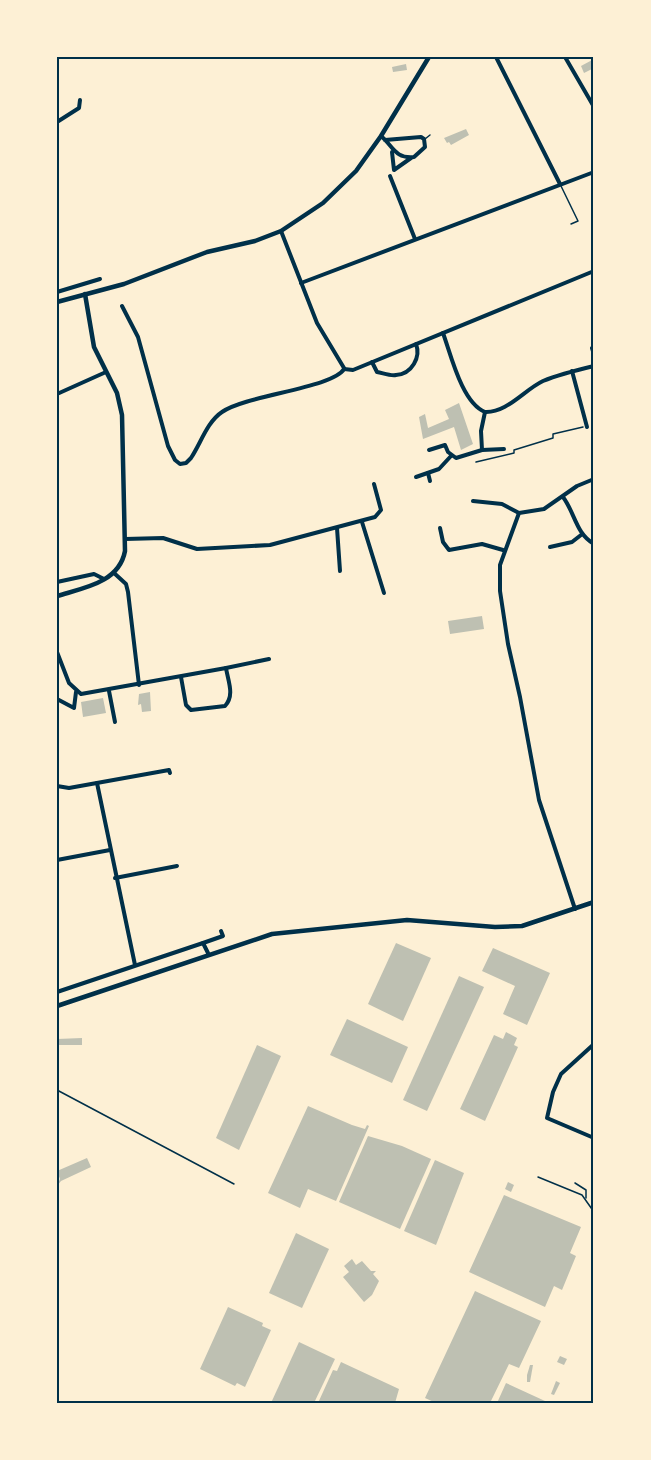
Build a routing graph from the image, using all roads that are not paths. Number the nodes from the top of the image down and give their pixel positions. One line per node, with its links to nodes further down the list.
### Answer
1 (429, 57): 8 (street)
2 (496, 57): 14 (street)
3 (566, 57): 5 (street)
4 (80, 100): 6 (street)
5 (594, 105)
6 (57, 122)
7 (430, 135): 9 (lane)
8 (383, 138): 9 (street); 10 (street); 16 (street)
9 (424, 139): 11 (street)
10 (392, 151): 11 (street); 11 (street)
11 (411, 158)
12 (594, 172): 14 (street)
13 (390, 176): 17 (street)
14 (560, 184): 15 (lane); 17 (street)
15 (571, 224)
16 (281, 231): 20 (street); 22 (street)
17 (415, 239): 20 (street)
18 (594, 271): 25 (street)
19 (100, 279): 21 (street)
20 (302, 283): 31 (street)
21 (57, 292)
22 (85, 294): 23 (street); 33 (street)
23 (57, 302)
24 (122, 306): 31 (street)
25 (443, 333): 26 (street); 35 (street)
26 (416, 344): 29 (street); 29 (street)
27 (592, 348): 28 (street)
28 (594, 355)
29 (372, 362): 31 (street)
30 (594, 366): 32 (street)
31 (344, 369)
32 (572, 371): 35 (street); 36 (street)
33 (106, 372): 34 (street); 55 (street)
34 (57, 394)
35 (486, 412): 39 (street)
36 (587, 427)
37 (504, 449): 39 (street)
38 (429, 450): 40 (street)
39 (482, 450): 40 (street)
40 (451, 456): 41 (street)
41 (428, 473): 42 (street); 44 (street)
42 (416, 477)
43 (594, 479): 47 (street)
44 (430, 481)
45 (374, 484): 51 (street)
46 (57, 495): 49 (street)
47 (563, 497): 50 (street); 54 (street)
48 (473, 501): 50 (street)
49 (57, 505)
50 (519, 513): 58 (street)
51 (362, 522): 52 (street); 63 (street)
52 (337, 528): 55 (street); 59 (street)
53 (440, 528): 58 (street)
54 (581, 535): 56 (street); 57 (street)
55 (125, 539): 60 (street)
56 (594, 544)
57 (550, 547)
58 (503, 550): 82 (street)
59 (340, 571)
60 (114, 573): 61 (street); 69 (street)
61 (105, 579): 62 (street); 64 (street)
62 (57, 582)
63 (384, 593)
64 (57, 596)
65 (57, 652): 71 (street)
66 (269, 659): 67 (street)
67 (226, 668): 68 (street); 68 (street)
68 (181, 677): 69 (street)
69 (139, 685): 70 (street)
70 (109, 691): 71 (street); 73 (street)
71 (76, 692): 72 (street)
72 (57, 699)
73 (115, 722)
74 (170, 769): 75 (street)
75 (97, 783): 76 (street); 77 (street)
76 (57, 786)
77 (110, 850): 78 (street); 80 (street)
78 (57, 860)
79 (177, 866): 80 (street)
80 (115, 878): 86 (street)
81 (594, 902): 82 (street)
82 (576, 909): 85 (street)
83 (221, 931): 84 (street)
84 (203, 943): 85 (street); 86 (street)
85 (208, 953): 88 (street)
86 (135, 965): 87 (street)
87 (57, 992)
88 (57, 1006)
89 (594, 1044): 91 (street)
90 (57, 1090): 94 (lane)
91 (594, 1138)
92 (538, 1177): 95 (lane)
93 (575, 1183): 95 (lane)
94 (234, 1184)
95 (586, 1199): 96 (lane)
96 (594, 1212)

